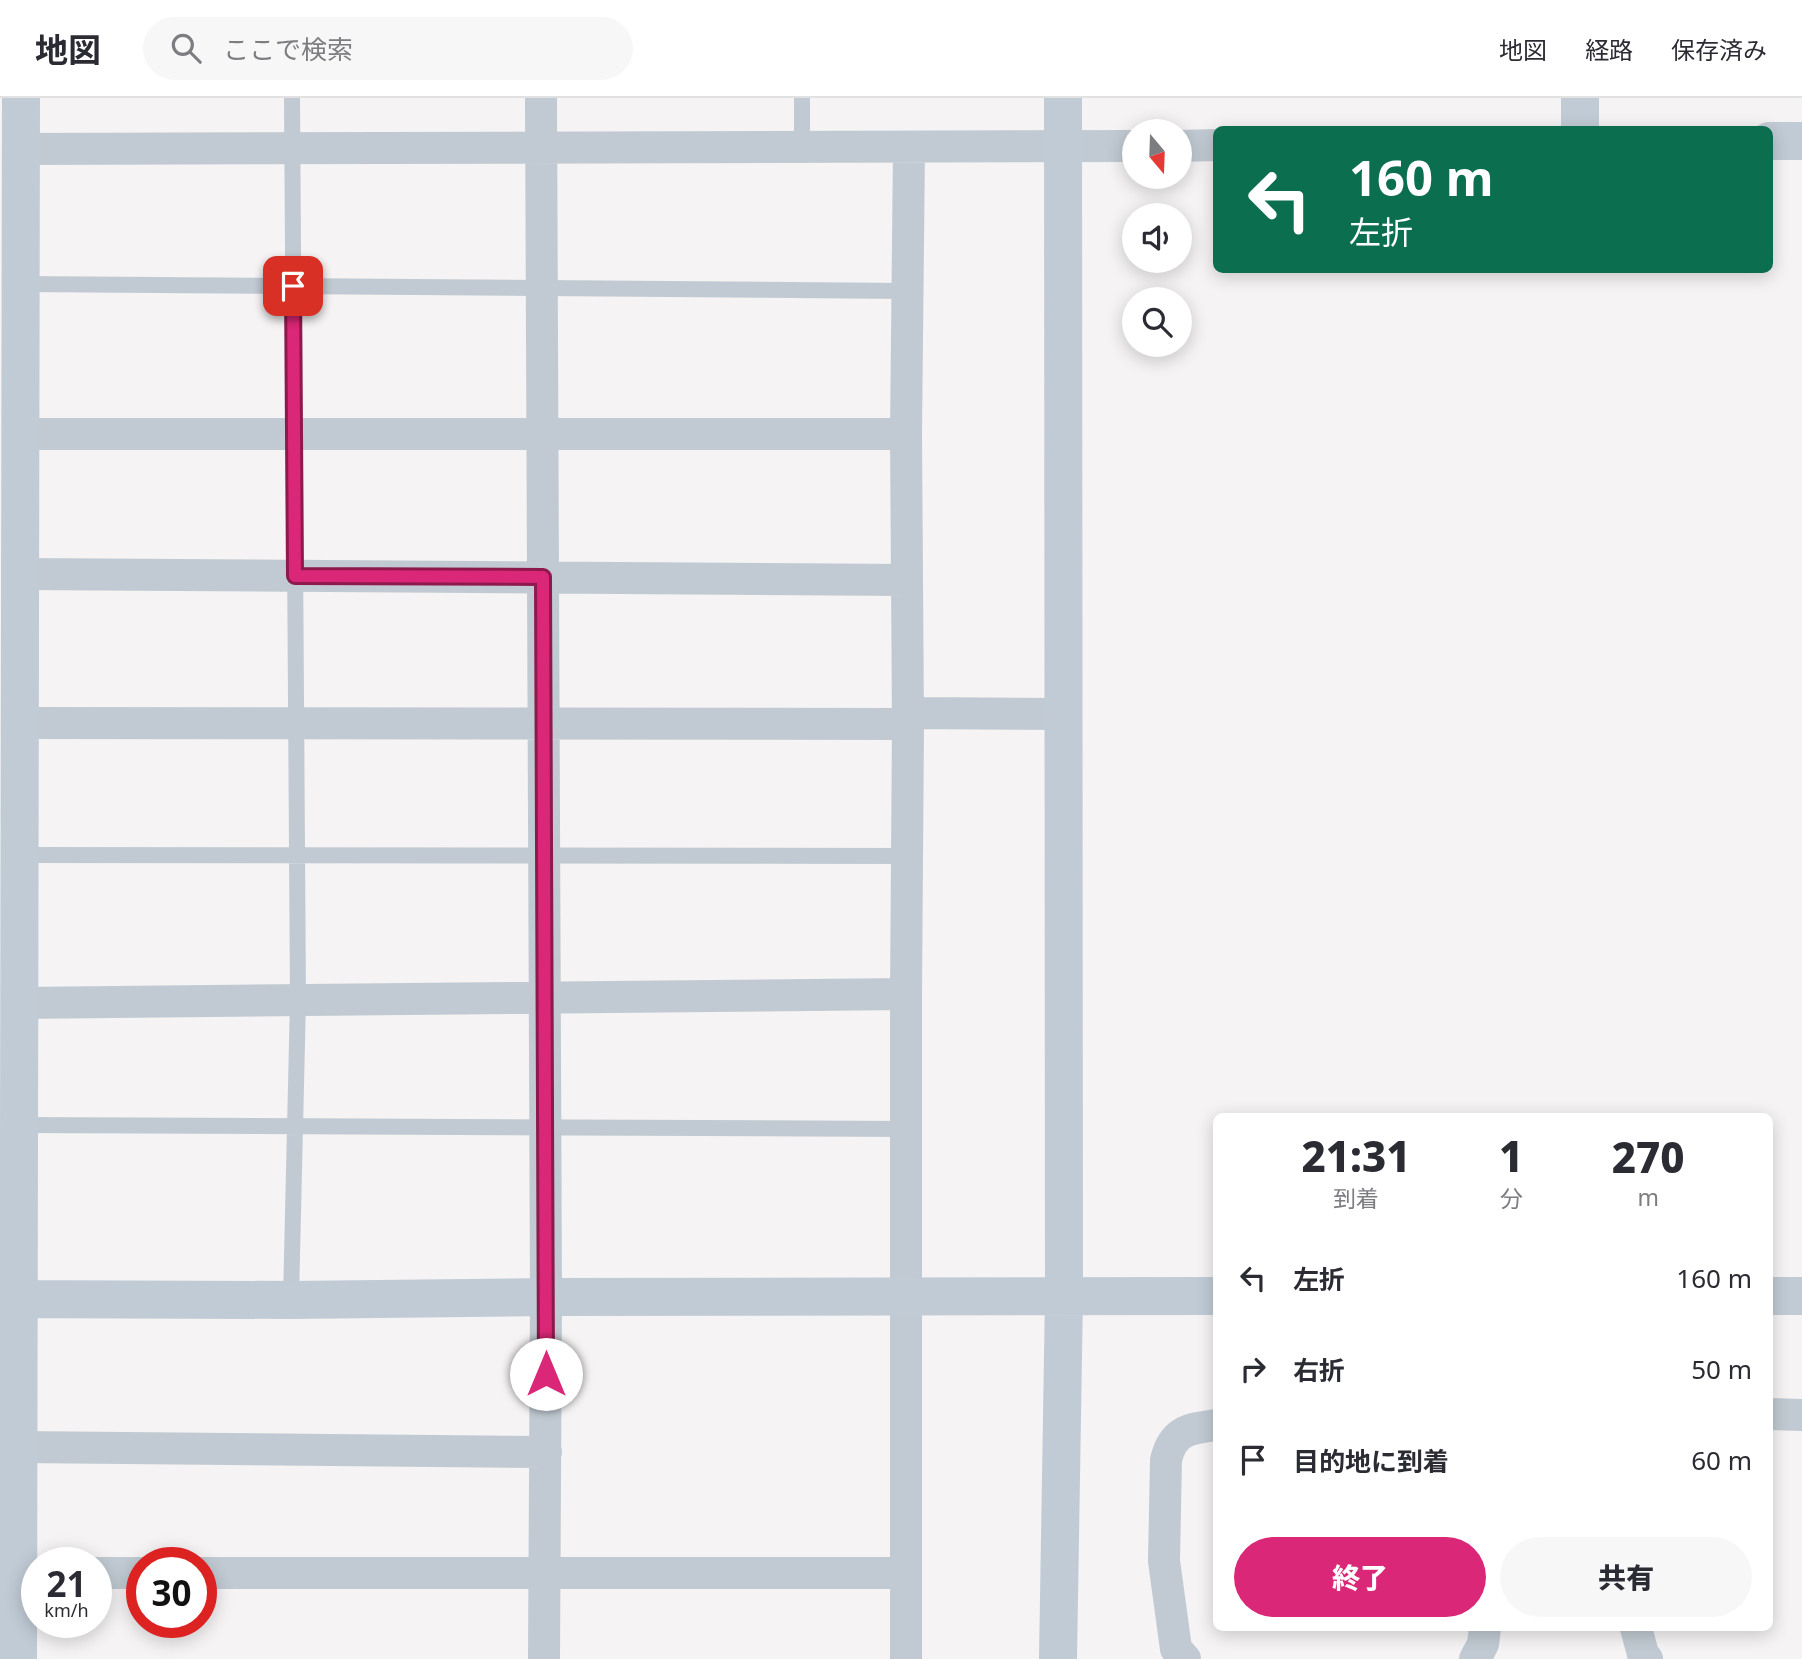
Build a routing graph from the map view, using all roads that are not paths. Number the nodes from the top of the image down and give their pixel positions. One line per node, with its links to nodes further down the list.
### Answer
1 (21, 98): 18 (street)
2 (292, 98): 15 (lane)
3 (541, 98): 16 (street)
4 (802, 98): 17 (lane)
5 (1063, 98): 14 (street)
6 (1580, 98): 7 (street)
7 (1580, 126)
8 (1773, 141): 9 (street)
9 (1802, 141)
10 (1213, 145): 12 (street)
11 (1122, 146): 14 (street)
12 (1192, 146)
13 (909, 147): 14 (street); 17 (street); 22 (street)
14 (1063, 147): 32 (street)
15 (292, 148): 16 (street); 18 (street); 20 (lane)
16 (541, 148): 17 (street); 21 (street)
17 (802, 148)
18 (21, 149): 19 (street)
19 (21, 284): 20 (lane); 23 (street)
20 (293, 286): 21 (lane); 25 (lane)
21 (542, 288): 22 (lane); 26 (street)
22 (907, 291): 27 (street)
23 (10, 380): 24 (street)
24 (20, 434): 25 (street); 28 (street)
25 (294, 434): 26 (street); 29 (lane)
26 (542, 434): 27 (street); 30 (street)
27 (906, 434): 31 (street)
28 (20, 574): 29 (street); 34 (street)
29 (295, 576): 30 (street); 35 (lane)
30 (543, 577): 31 (street); 36 (street)
31 (907, 580): 33 (street)
32 (1063, 714): 33 (street); 50 (street)
33 (908, 718): 36 (street); 41 (street)
34 (20, 723): 35 (street); 37 (street)
35 (295, 723): 36 (street); 39 (lane)
36 (544, 724): 40 (street)
37 (10, 790): 38 (street)
38 (20, 855): 39 (lane); 45 (street)
39 (296, 856): 40 (lane); 44 (lane)
40 (544, 856): 41 (lane); 43 (street)
41 (907, 856): 42 (street)
42 (906, 994): 43 (street); 49 (street)
43 (545, 998): 44 (street); 48 (street)
44 (298, 1000): 45 (street); 47 (lane)
45 (19, 1003): 46 (street)
46 (19, 1125): 47 (lane); 56 (street)
47 (295, 1126): 48 (lane); 57 (lane)
48 (545, 1127): 49 (lane); 53 (street)
49 (906, 1129): 54 (street)
50 (1063, 1296): 54 (street); 55 (street); 73 (street)
51 (1773, 1296): 52 (street)
52 (1802, 1296)
53 (546, 1297): 54 (street); 57 (street); 62 (street)
54 (906, 1297): 66 (street)
55 (1213, 1297)
56 (10, 1299): 57 (street); 61 (street)
57 (292, 1300)
58 (1773, 1414): 59 (street)
59 (1802, 1415)
60 (1213, 1426): 74 (street)
61 (19, 1447): 62 (street); 63 (street)
62 (546, 1452): 65 (street)
63 (26, 1547)
64 (217, 1573): 65 (street)
65 (545, 1573): 66 (street); 71 (street)
66 (906, 1573): 72 (street)
67 (1485, 1631): 75 (street)
68 (1637, 1631): 76 (street)
69 (21, 1633): 70 (street)
70 (18, 1659)
71 (544, 1659)
72 (906, 1659)
73 (1058, 1659)
74 (1185, 1659)
75 (1475, 1659)
76 (1647, 1659)

